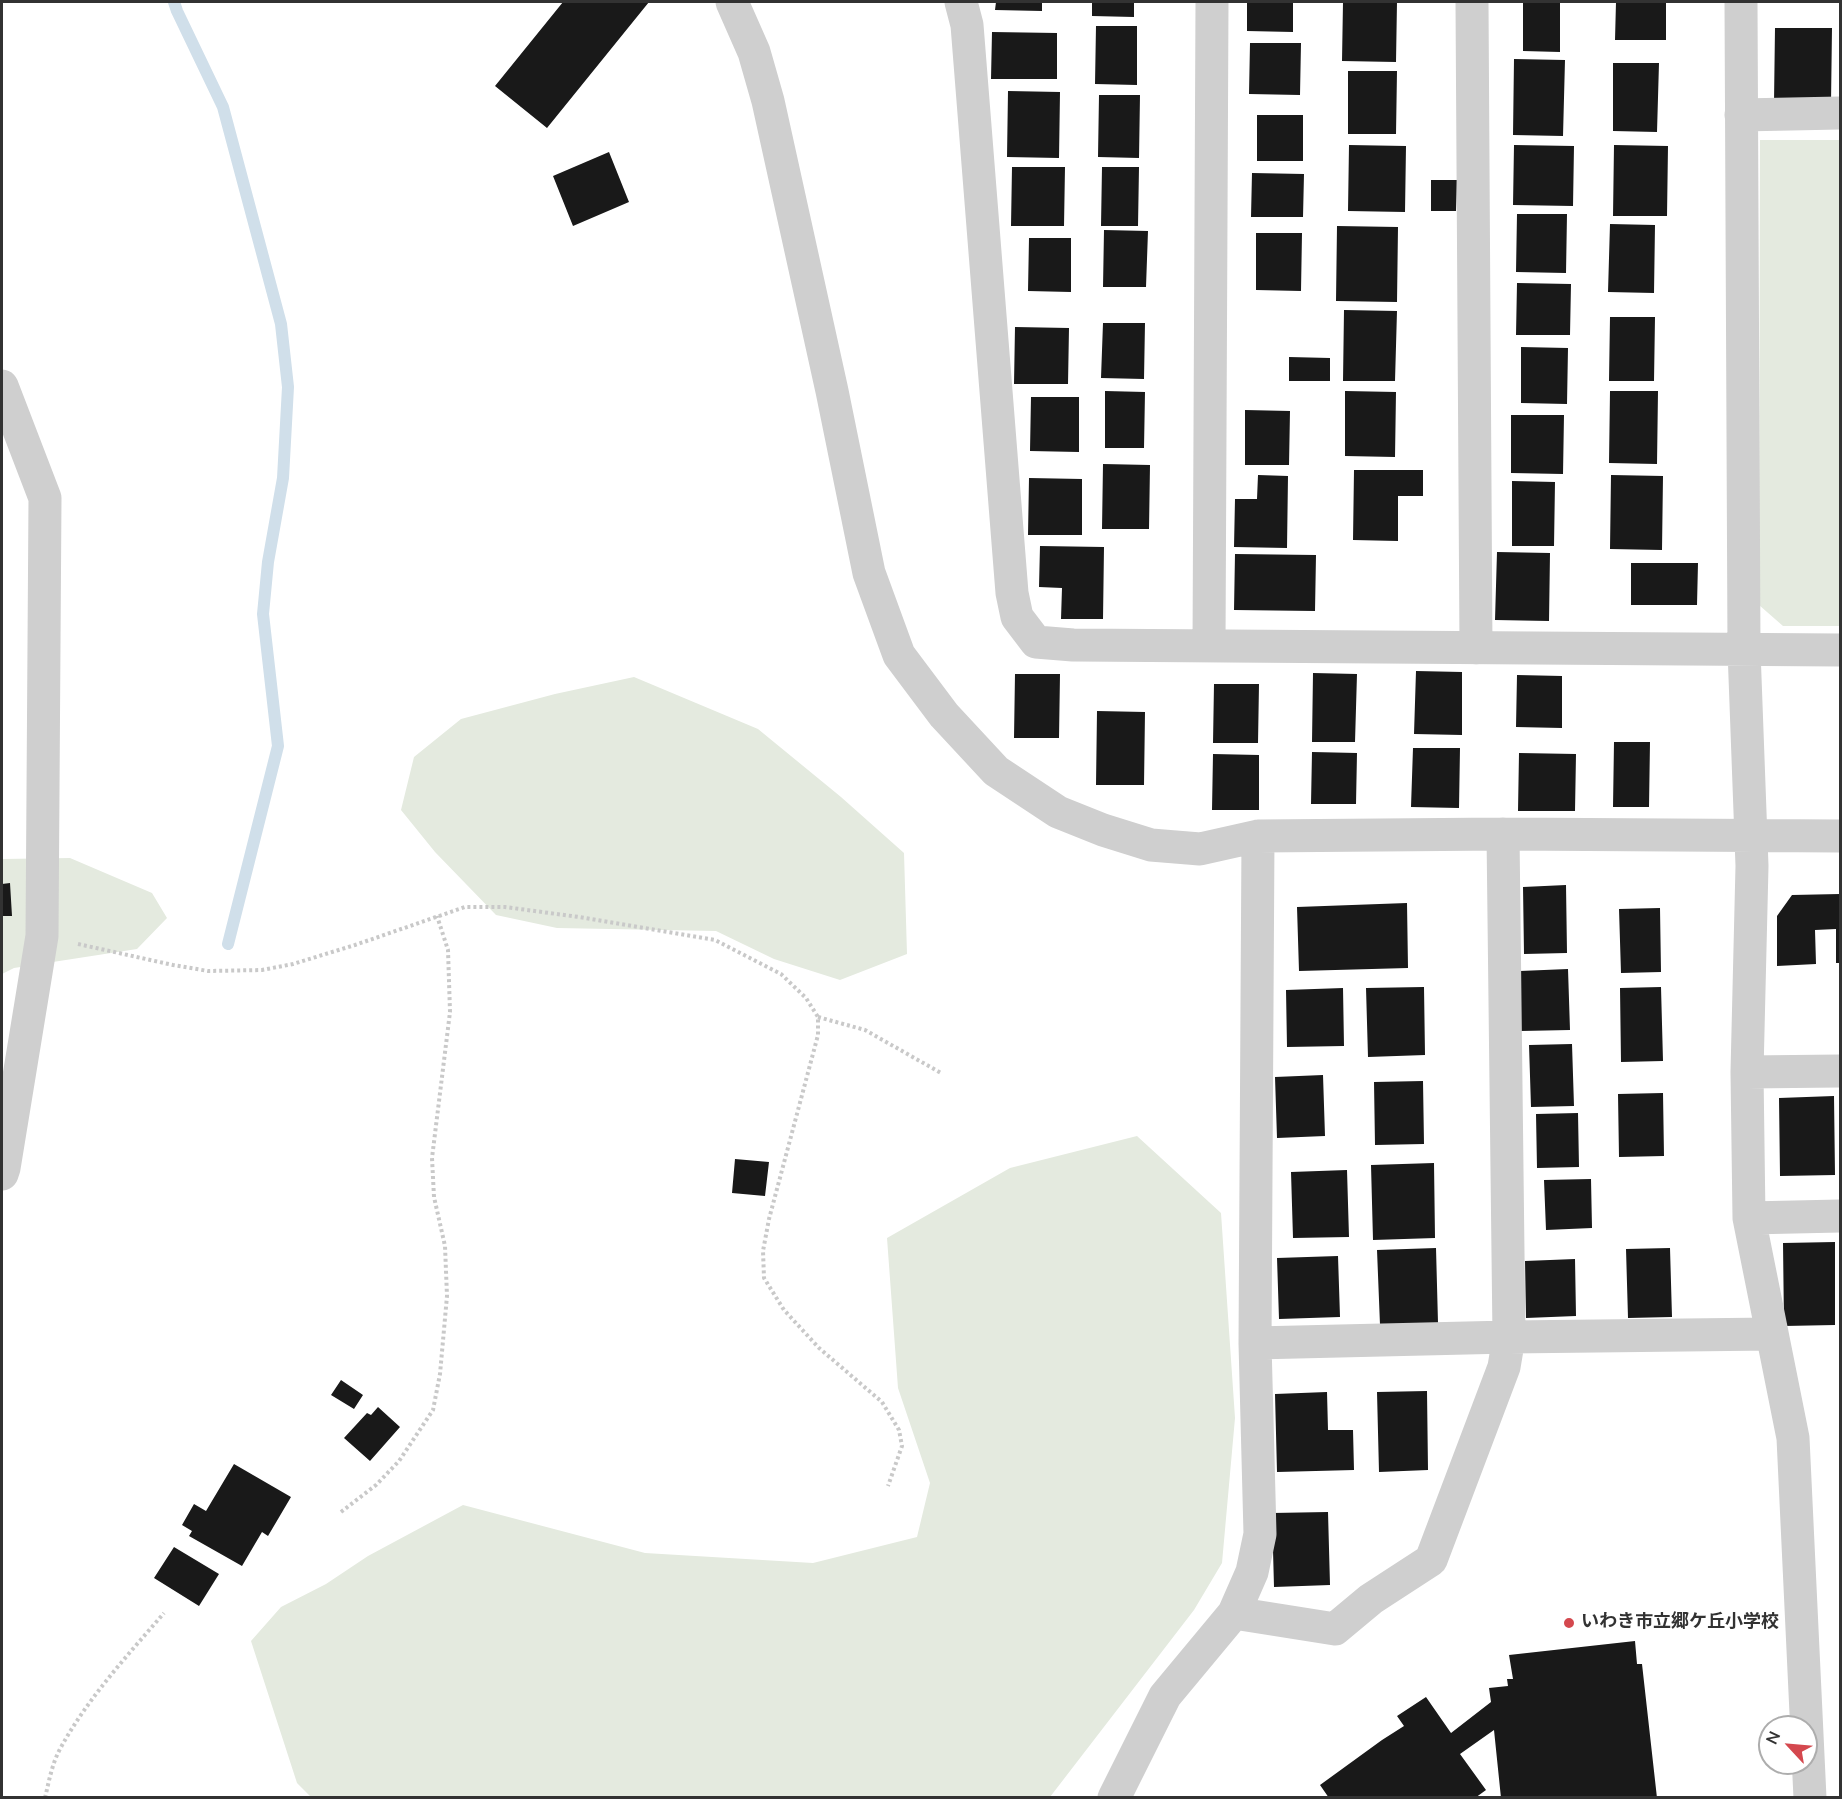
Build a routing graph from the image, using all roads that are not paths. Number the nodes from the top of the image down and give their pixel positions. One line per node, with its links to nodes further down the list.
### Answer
1 (732, 2): 15 (street)
2 (962, 2): 9 (street)
3 (1212, 2): 9 (street)
4 (1472, 2): 10 (street)
5 (1741, 2): 7 (street)
6 (1840, 113): 7 (street)
7 (1742, 115): 11 (street)
8 (2, 386): 19 (street)
9 (1209, 646): 10 (street)
10 (1476, 648): 11 (street)
11 (1744, 650): 12 (street); 14 (street)
12 (1840, 650)
13 (1503, 834): 14 (street); 15 (street); 23 (street)
14 (1752, 835): 16 (street); 18 (street)
15 (1258, 836): 24 (street)
16 (1840, 836)
17 (1840, 1071): 18 (street)
18 (1747, 1072): 21 (street)
19 (2, 1174)
20 (1840, 1216): 21 (street)
21 (1749, 1218): 22 (street)
22 (1773, 1334): 23 (street); 27 (street)
23 (1509, 1337): 24 (street); 25 (street)
24 (1255, 1343): 25 (street)
25 (1234, 1613): 26 (street)
26 (1114, 1797)
27 (1810, 1797)

